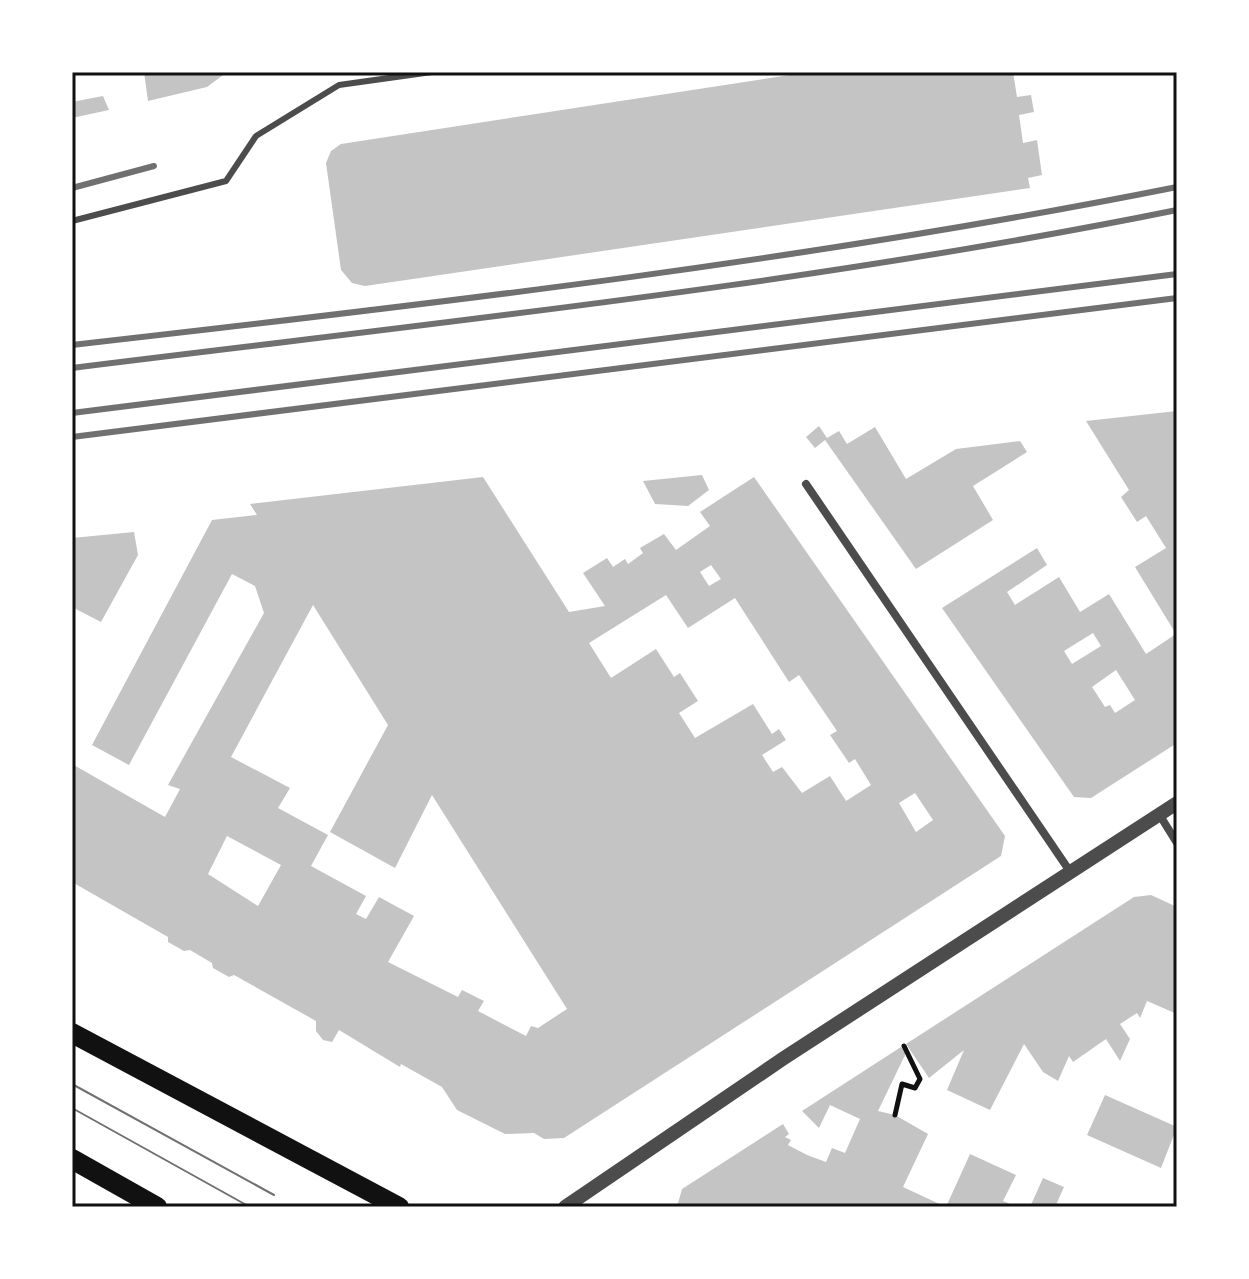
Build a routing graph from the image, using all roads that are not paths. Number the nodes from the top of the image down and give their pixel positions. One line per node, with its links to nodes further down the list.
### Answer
1 (432, 72): 2 (lane)
2 (72, 221)
3 (806, 484): 7 (street)
4 (1177, 803): 5 (street)
5 (1159, 814): 6 (street); 7 (street)
6 (1177, 843)
7 (1069, 870): 12 (street)
8 (72, 1033): 11 (main road)
9 (72, 1159): 10 (main road)
10 (157, 1207)
11 (399, 1207)
12 (565, 1207)

